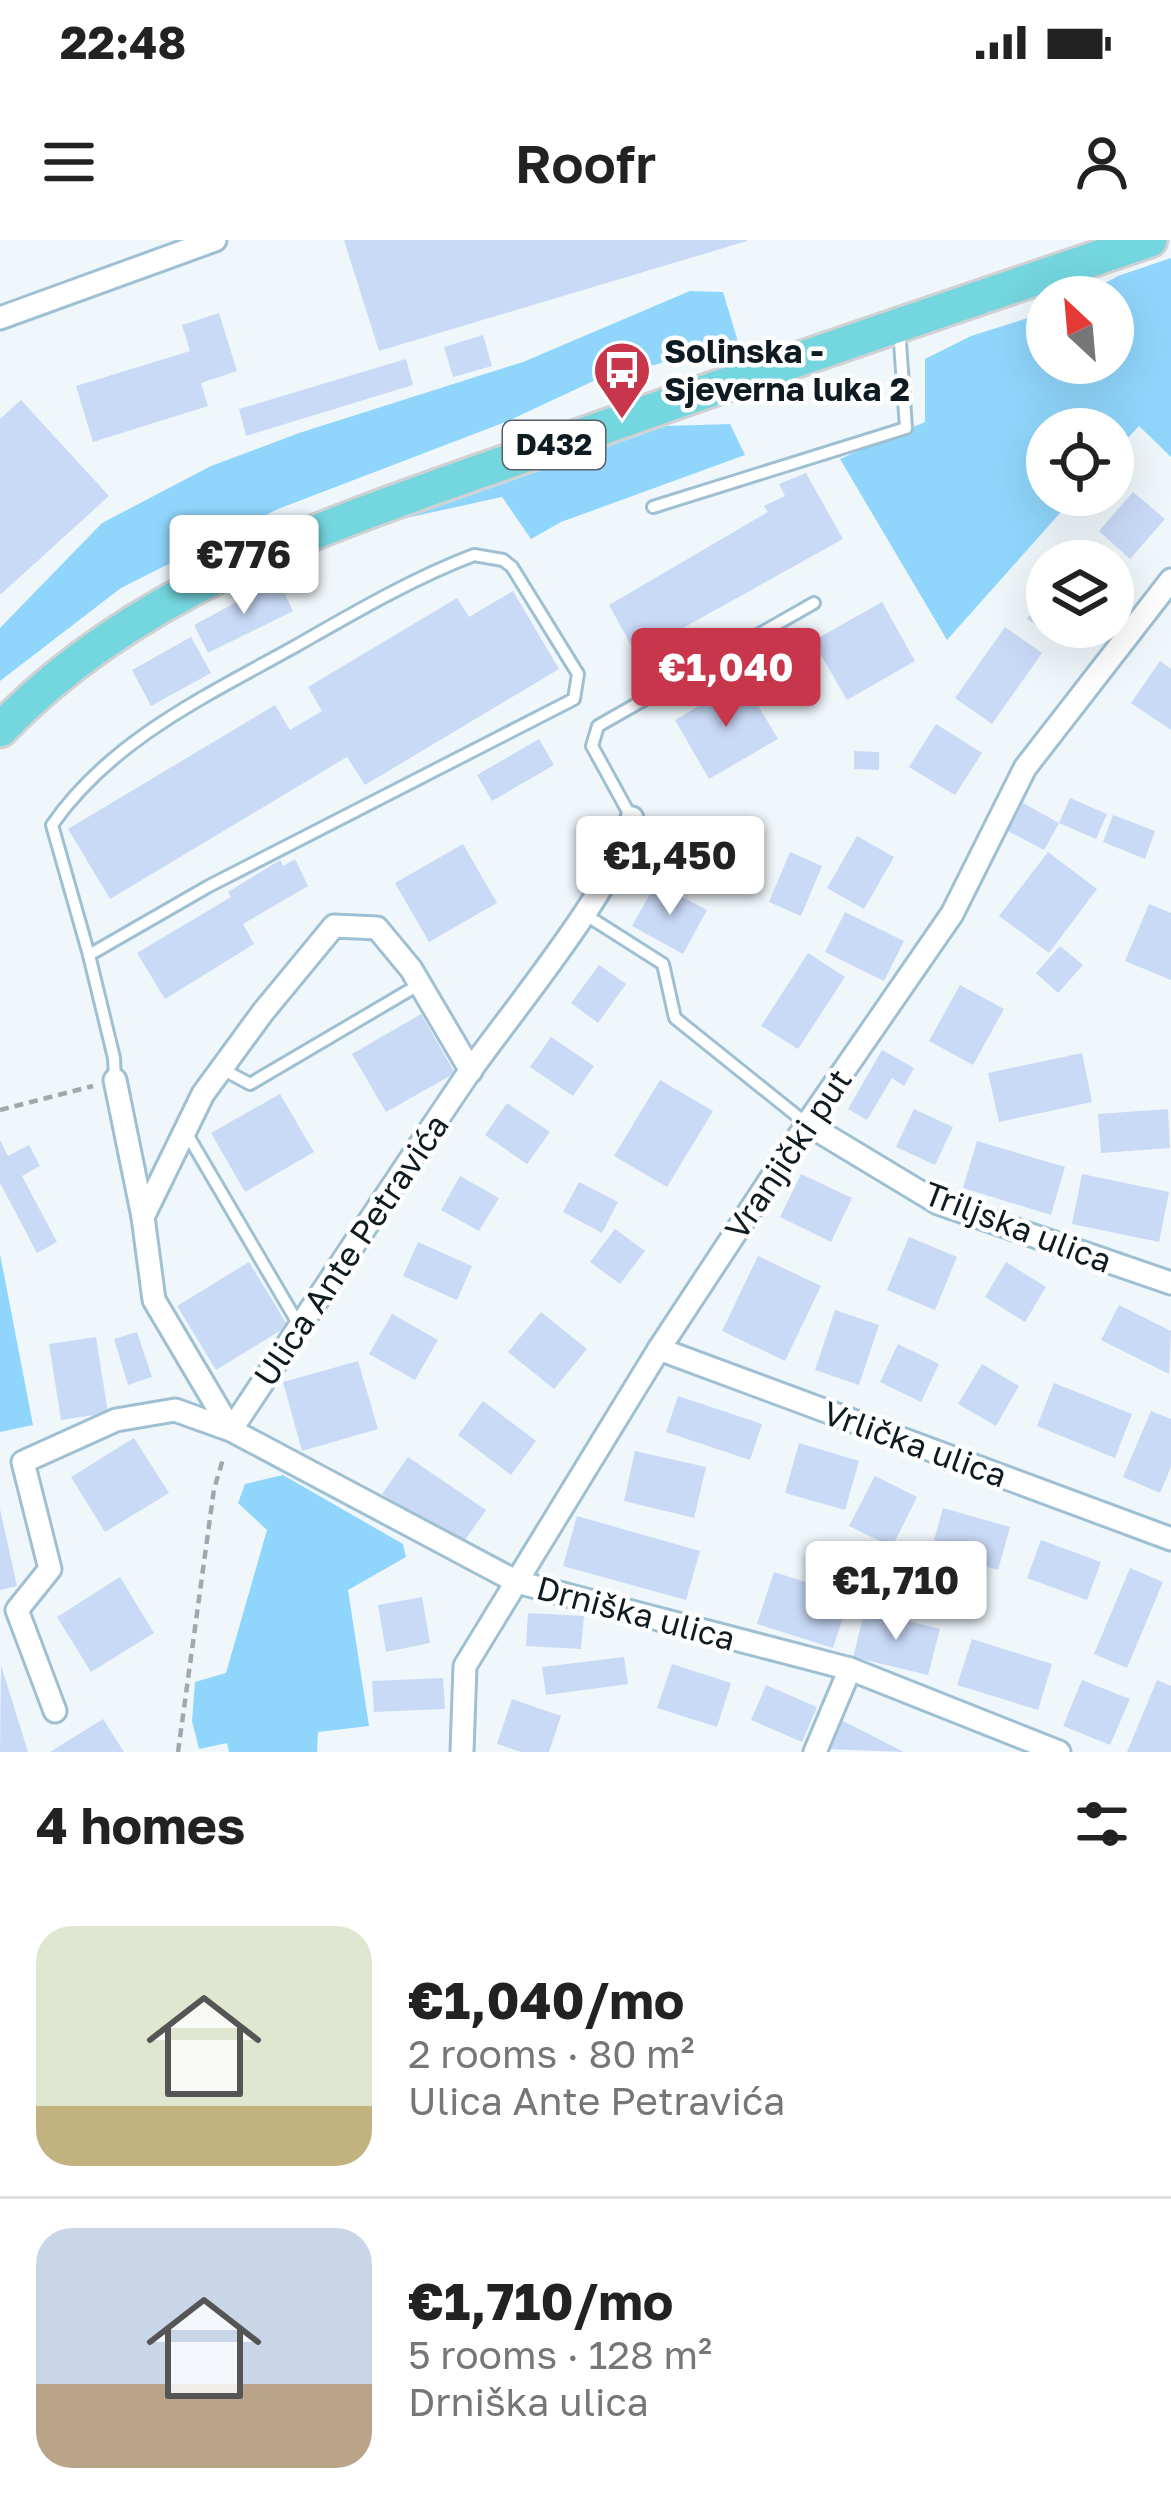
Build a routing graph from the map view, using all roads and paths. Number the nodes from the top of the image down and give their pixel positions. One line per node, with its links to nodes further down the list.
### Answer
1 (215, 240): 3 (street)
2 (1150, 240): 4 (main road, D432)
3 (0, 318)
4 (898, 325): 5 (lane); 8 (main road, D432)
5 (653, 507)
6 (1171, 580): 17 (street, Vranjički put)
7 (814, 603): 9 (lane)
8 (0, 730)
9 (632, 818): 10 (street, Ulica Ante Petravića)
10 (583, 913): 14 (street, Ulica Ante Petravića); 17 (lane)
11 (89, 955): 11 (lane); 15 (lane)
12 (420, 984): 13 (lane); 13 (street); 14 (street)
13 (222, 1069): 18 (street)
14 (471, 1071): 21 (street, Ulica Ante Petravića)
15 (115, 1080): 16 (path); 19 (street, Ulica Ante Petravića)
16 (0, 1110)
17 (807, 1124): 20 (street, Triljska ulica); 22 (street, Vranjički put)
18 (185, 1131): 19 (street); 21 (lane)
19 (143, 1217): 23 (street, Ulica Ante Petravića)
20 (1171, 1283)
21 (300, 1327): 23 (street, Ulica Ante Petravića)
22 (659, 1349): 24 (street, Vrlička ulica); 25 (street, Vranjički put)
23 (231, 1430): 25 (street, Drniška ulica); 26 (street); 29 (path)
24 (1171, 1539)
25 (517, 1582): 27 (street, Drniška ulica); 30 (street, Vranjički put)
26 (8, 1612): 28 (street)
27 (850, 1670): 31 (street); 32 (street, Drniška ulica)
28 (55, 1711)
29 (178, 1752)
30 (463, 1752)
31 (815, 1752)
32 (1060, 1752)

